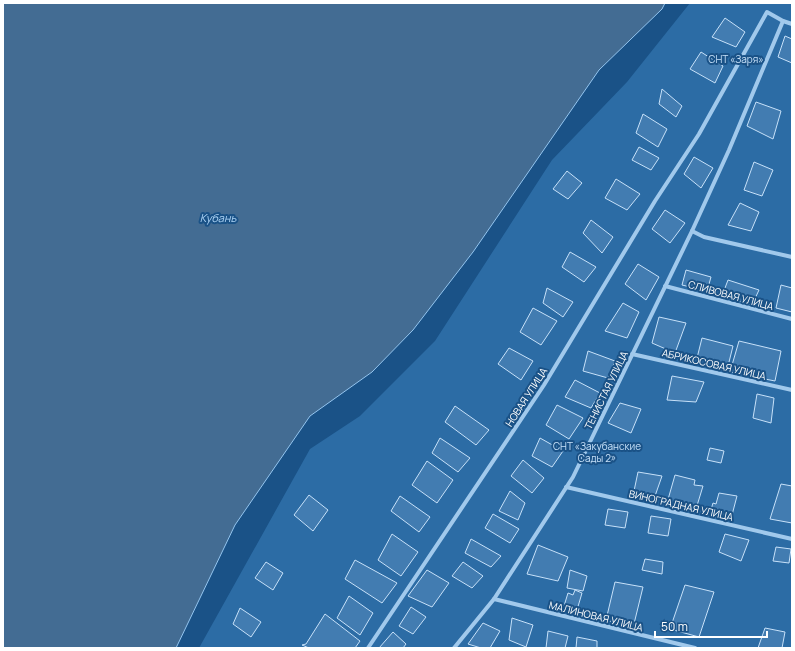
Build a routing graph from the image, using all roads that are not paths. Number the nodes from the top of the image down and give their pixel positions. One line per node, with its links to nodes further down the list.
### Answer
1 (783, 21): 2 (street); 3 (street, ТЕНИСТАЯ УЛИЦА); 12 (street, НОВАЯ УЛИЦА)
2 (792, 24)
3 (692, 231): 4 (street); 5 (street, ТЕНИСТАЯ УЛИЦА)
4 (792, 257)
5 (665, 286): 6 (street, СЛИВОВАЯ УЛИЦА); 7 (street, ТЕНИСТАЯ УЛИЦА)
6 (792, 319)
7 (632, 354): 8 (street, АБРИКОСОВАЯ УЛИЦА); 9 (street, ТЕНИСТАЯ УЛИЦА)
8 (792, 390)
9 (566, 487): 10 (street, ВИНОГРАДНАЯ УЛИЦА); 11 (street, ТЕНИСТАЯ УЛИЦА)
10 (792, 538)
11 (494, 599): 13 (street, ТЕНИСТАЯ УЛИЦА); 14 (street, МАЛИНОВАЯ УЛИЦА)
12 (368, 648)
13 (454, 648)
14 (695, 648)

